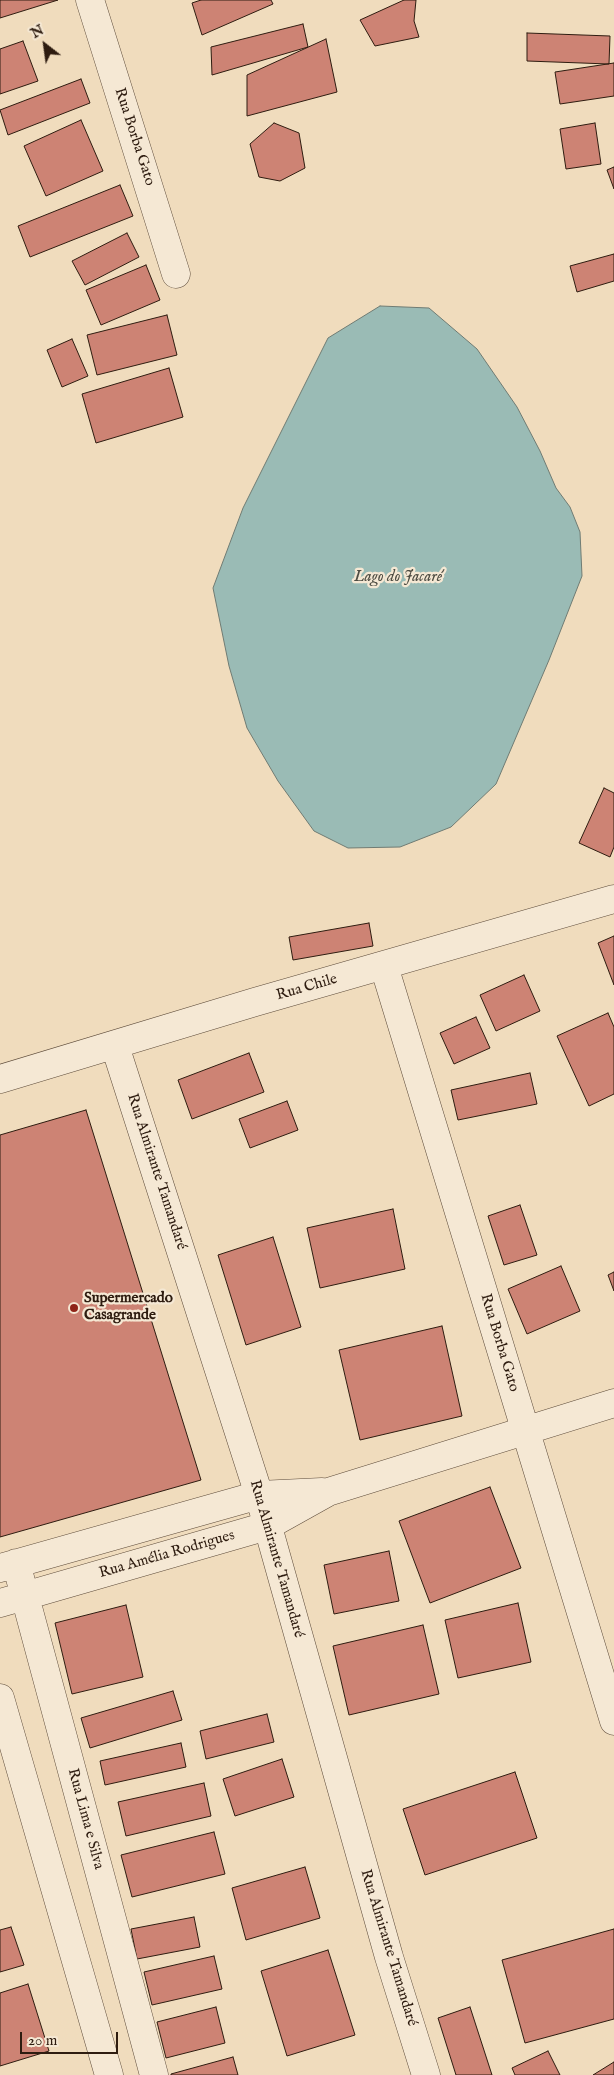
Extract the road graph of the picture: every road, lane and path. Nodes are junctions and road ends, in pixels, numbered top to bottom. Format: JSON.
{"nodes":[{"id":1,"x":90,"y":0,"type":"edge"},
{"id":2,"x":176,"y":274,"type":"dead end"},
{"id":3,"x":614,"y":899,"type":"edge"},
{"id":4,"x":384,"y":966,"type":"junction"},
{"id":5,"x":115,"y":1046,"type":"junction"},
{"id":6,"x":0,"y":1079,"type":"edge"},
{"id":7,"x":614,"y":1403,"type":"edge"},
{"id":8,"x":525,"y":1429,"type":"junction"},
{"id":9,"x":328,"y":1492,"type":"junction"},
{"id":10,"x":259,"y":1495,"type":"junction"},
{"id":11,"x":266,"y":1526,"type":"junction"},
{"id":12,"x":8,"y":1566,"type":"edge"},
{"id":13,"x":12,"y":1600,"type":"edge"},
{"id":14,"x":0,"y":1698,"type":"edge"},
{"id":15,"x":614,"y":1720,"type":"edge"},
{"id":16,"x":109,"y":2075,"type":"edge"},
{"id":17,"x":154,"y":2075,"type":"edge"},
{"id":18,"x":426,"y":2075,"type":"edge"}],
"edges":[{"from":1,"to":2,"type":"street","name":"Rua Borba Gato"},
{"from":3,"to":4,"type":"street","name":"Rua Chile"},
{"from":4,"to":5,"type":"street","name":"Rua Chile"},
{"from":4,"to":8,"type":"street","name":"Rua Borba Gato"},
{"from":5,"to":6,"type":"street","name":"Rua Chile"},
{"from":5,"to":10,"type":"street","name":"Rua Almirante Tamandaré"},
{"from":7,"to":8,"type":"street","name":"Rua Amélia Rodrigues"},
{"from":8,"to":9,"type":"street","name":"Rua Amélia Rodrigues"},
{"from":8,"to":15,"type":"street","name":"Rua Borba Gato"},
{"from":9,"to":10,"type":"street","name":"Rua Amélia Rodrigues"},
{"from":9,"to":11,"type":"street","name":"Rua Amélia Rodrigues"},
{"from":10,"to":11,"type":"street","name":"Rua Almirante Tamandaré"},
{"from":10,"to":12,"type":"street","name":"Rua Amélia Rodrigues"},
{"from":11,"to":13,"type":"street","name":"Rua Amélia Rodrigues"},
{"from":11,"to":18,"type":"street","name":"Rua Almirante Tamandaré"},
{"from":12,"to":13,"type":"street","name":"Rua Lima e Silva"},
{"from":13,"to":17,"type":"street","name":"Rua Lima e Silva"},
{"from":14,"to":16,"type":"street"}]}
